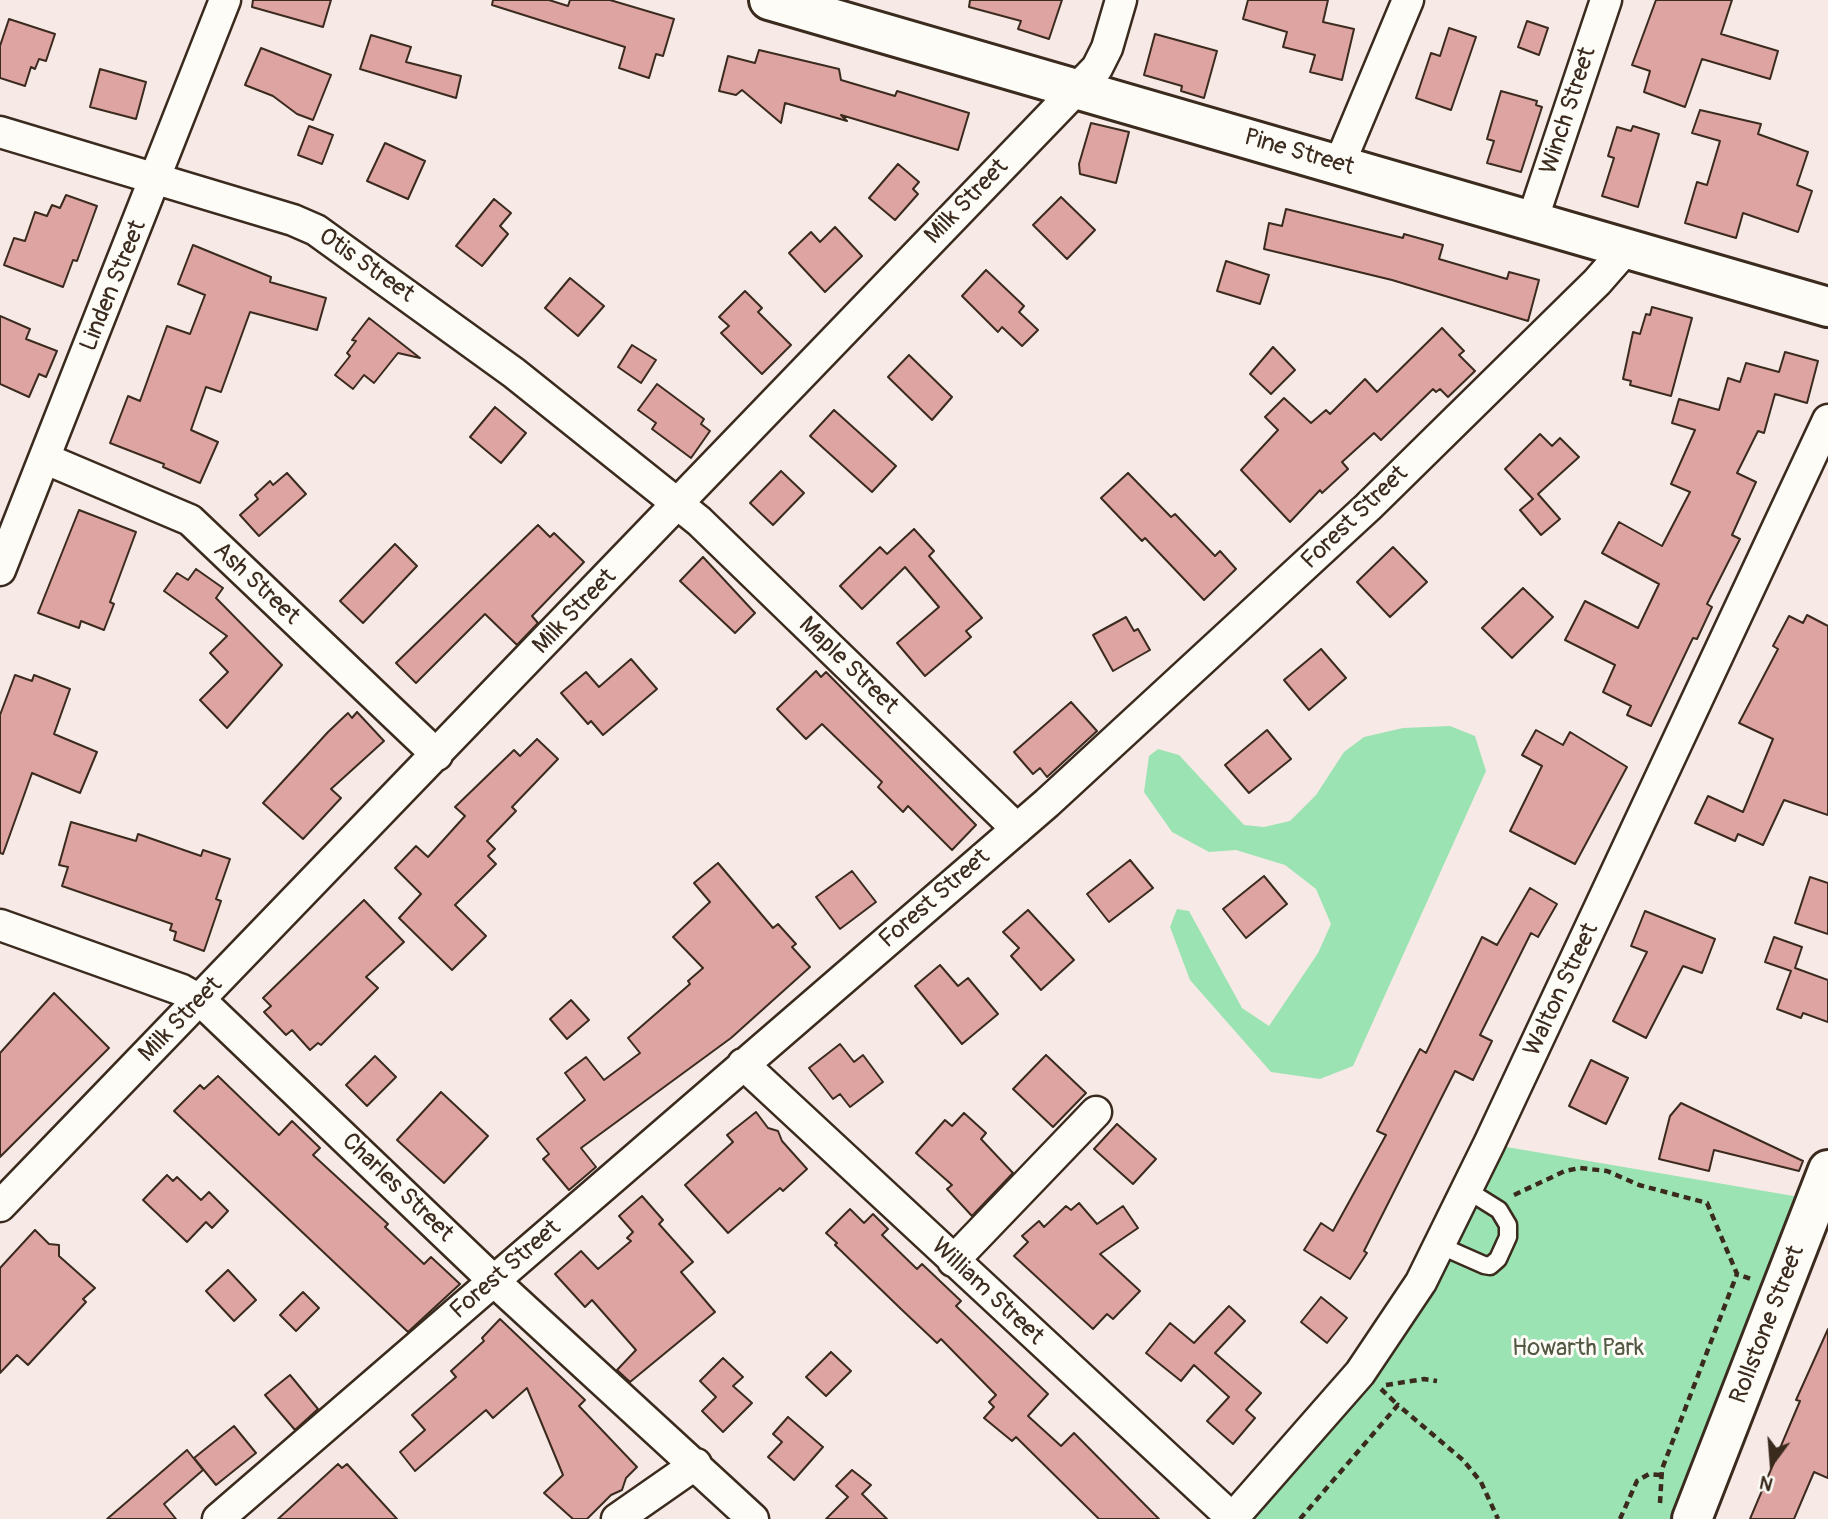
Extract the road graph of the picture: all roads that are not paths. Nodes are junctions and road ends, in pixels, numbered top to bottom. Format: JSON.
{"nodes":[{"id":1,"x":225,"y":0,"type":"edge"},
{"id":2,"x":769,"y":0,"type":"edge"},
{"id":3,"x":1121,"y":0,"type":"edge"},
{"id":4,"x":1408,"y":0,"type":"edge"},
{"id":5,"x":1606,"y":0,"type":"edge"},
{"id":6,"x":834,"y":9,"type":"edge"},
{"id":7,"x":1077,"y":89,"type":"junction"},
{"id":8,"x":0,"y":132,"type":"edge"},
{"id":9,"x":1339,"y":165,"type":"junction"},
{"id":10,"x":157,"y":178,"type":"junction"},
{"id":11,"x":1532,"y":221,"type":"junction"},
{"id":12,"x":1625,"y":250,"type":"junction"},
{"id":13,"x":1828,"y":307,"type":"edge"},
{"id":14,"x":1828,"y":420,"type":"edge"},
{"id":15,"x":46,"y":459,"type":"junction"},
{"id":16,"x":677,"y":505,"type":"junction"},
{"id":17,"x":0,"y":570,"type":"edge"},
{"id":18,"x":437,"y":755,"type":"junction"},
{"id":19,"x":1017,"y":829,"type":"junction"},
{"id":20,"x":0,"y":925,"type":"edge"},
{"id":21,"x":200,"y":1000,"type":"junction"},
{"id":22,"x":743,"y":1064,"type":"junction"},
{"id":23,"x":1096,"y":1111,"type":"dead end"},
{"id":24,"x":1828,"y":1170,"type":"edge"},
{"id":25,"x":1467,"y":1190,"type":"junction"},
{"id":26,"x":0,"y":1206,"type":"edge"},
{"id":27,"x":1441,"y":1245,"type":"junction"},
{"id":28,"x":953,"y":1261,"type":"junction"},
{"id":29,"x":494,"y":1281,"type":"junction"},
{"id":30,"x":696,"y":1464,"type":"junction"},
{"id":31,"x":1676,"y":1513,"type":"edge"},
{"id":32,"x":218,"y":1519,"type":"edge"},
{"id":33,"x":617,"y":1519,"type":"edge"},
{"id":34,"x":753,"y":1519,"type":"edge"},
{"id":35,"x":1232,"y":1519,"type":"edge"}],
"edges":[{"from":1,"to":10,"type":"street","name":"Linden Street"},
{"from":2,"to":6,"type":"street","name":"Pine Street"},
{"from":3,"to":7,"type":"street","name":"Milk Street"},
{"from":4,"to":9,"type":"street"},
{"from":5,"to":11,"type":"street","name":"Winch Street"},
{"from":6,"to":7,"type":"street","name":"Pine Street"},
{"from":7,"to":9,"type":"street","name":"Pine Street"},
{"from":7,"to":16,"type":"street","name":"Milk Street"},
{"from":8,"to":10,"type":"street","name":"Otis Street"},
{"from":9,"to":11,"type":"street","name":"Pine Street"},
{"from":10,"to":15,"type":"street","name":"Linden Street"},
{"from":10,"to":16,"type":"street","name":"Otis Street"},
{"from":11,"to":12,"type":"street","name":"Pine Street"},
{"from":12,"to":13,"type":"street","name":"Pine Street"},
{"from":12,"to":19,"type":"street","name":"Forest Street"},
{"from":14,"to":25,"type":"street","name":"Walton Street"},
{"from":15,"to":17,"type":"street","name":"Linden Street"},
{"from":15,"to":18,"type":"street","name":"Ash Street"},
{"from":16,"to":18,"type":"street","name":"Milk Street"},
{"from":16,"to":19,"type":"street","name":"Maple Street"},
{"from":18,"to":21,"type":"street","name":"Milk Street"},
{"from":19,"to":22,"type":"street","name":"Forest Street"},
{"from":20,"to":21,"type":"street","name":"Charles Street"},
{"from":21,"to":26,"type":"street","name":"Milk Street"},
{"from":21,"to":29,"type":"street","name":"Charles Street"},
{"from":22,"to":28,"type":"street","name":"William Street"},
{"from":22,"to":29,"type":"street","name":"Forest Street"},
{"from":23,"to":28,"type":"street"},
{"from":24,"to":31,"type":"street","name":"Rollstone Street"},
{"from":25,"to":27,"type":"street","name":"Walton Street"},
{"from":25,"to":27,"type":"lane"},
{"from":27,"to":35,"type":"street","name":"Walton Street"},
{"from":28,"to":35,"type":"street","name":"William Street"},
{"from":29,"to":30,"type":"street","name":"Charles Street"},
{"from":29,"to":32,"type":"street","name":"Forest Street"},
{"from":30,"to":33,"type":"street"},
{"from":30,"to":34,"type":"street","name":"Charles Street"}]}
